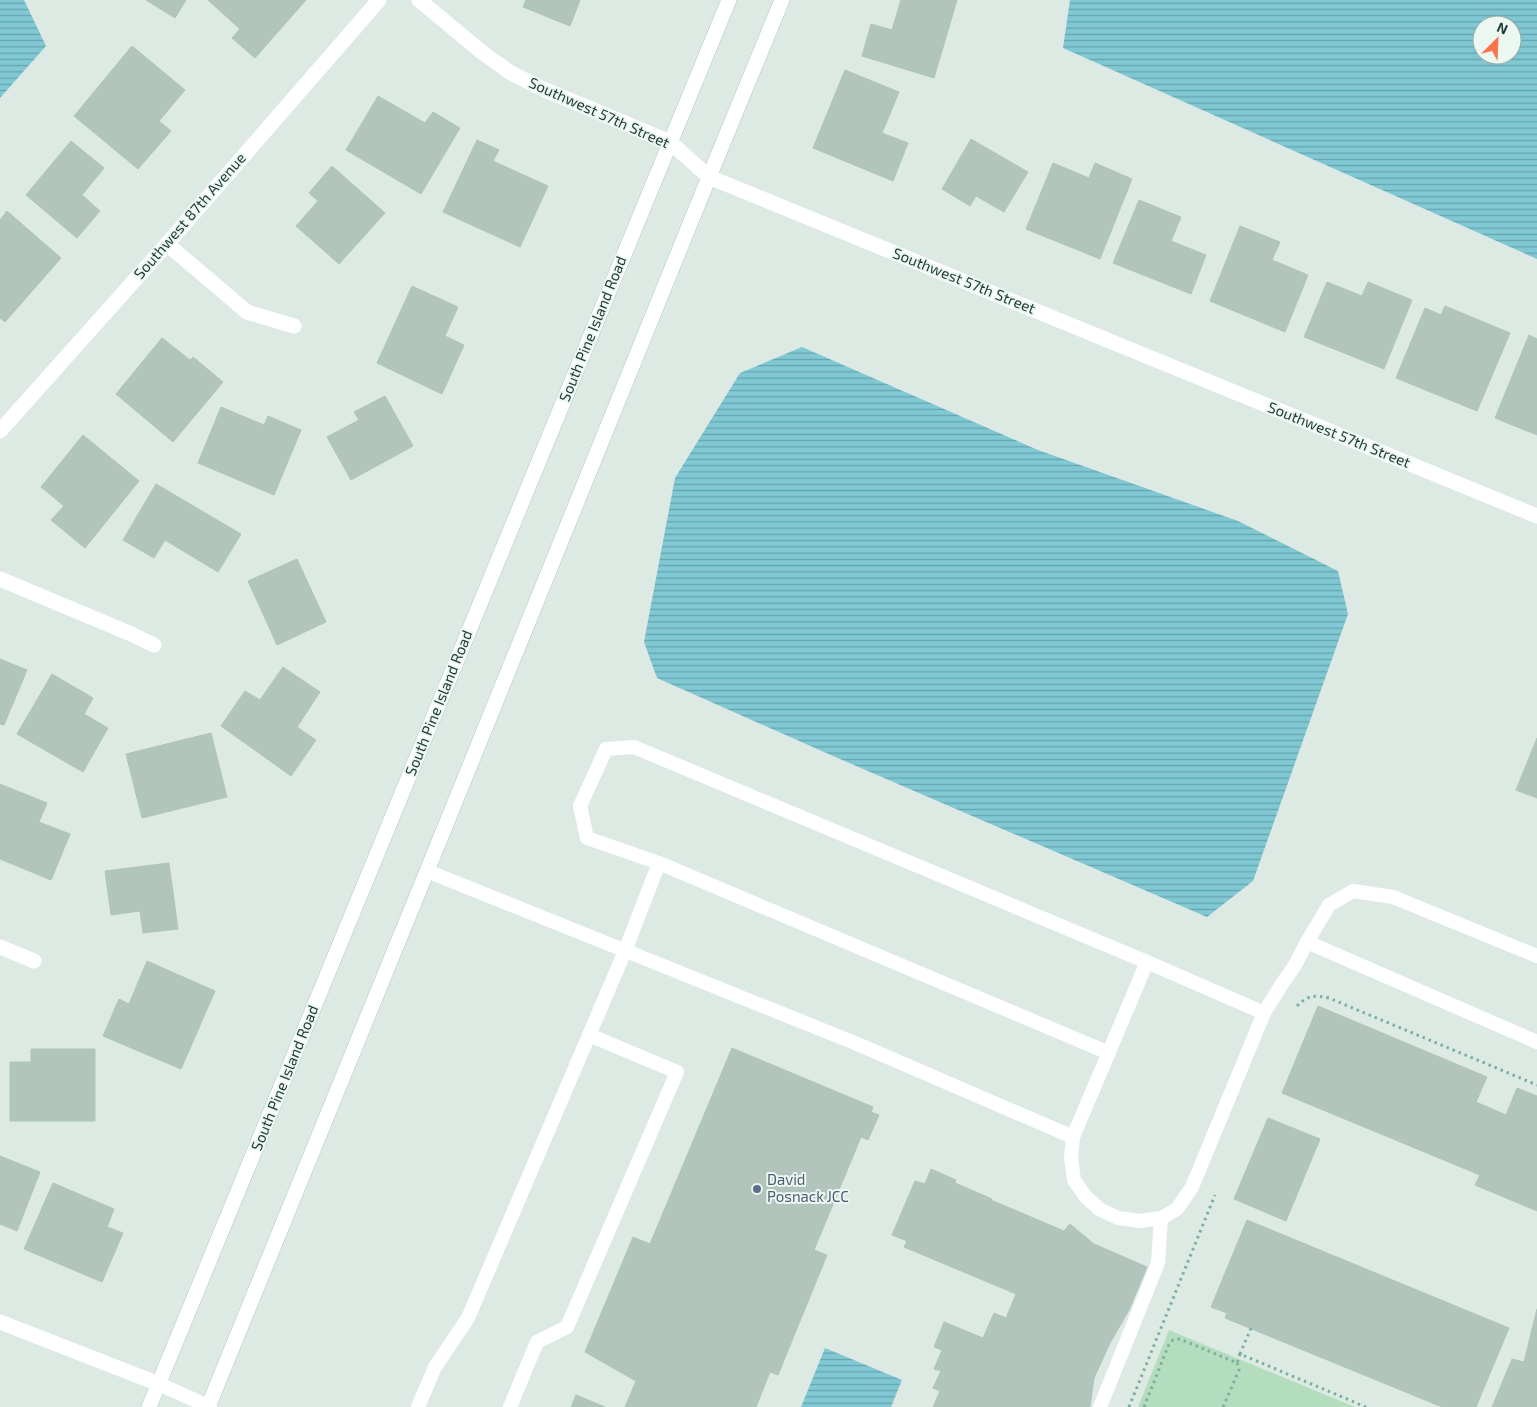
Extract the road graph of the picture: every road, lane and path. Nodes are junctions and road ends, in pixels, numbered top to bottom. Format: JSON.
{"nodes":[{"id":1,"x":379,"y":0,"type":"edge"},
{"id":2,"x":419,"y":0,"type":"edge"},
{"id":3,"x":729,"y":0,"type":"edge"},
{"id":4,"x":782,"y":0,"type":"edge"},
{"id":5,"x":670,"y":142,"type":"junction"},
{"id":6,"x":708,"y":177,"type":"junction"},
{"id":7,"x":167,"y":244,"type":"junction"},
{"id":8,"x":294,"y":326,"type":"dead end"},
{"id":9,"x":0,"y":431,"type":"edge"},
{"id":10,"x":1537,"y":516,"type":"edge"},
{"id":11,"x":0,"y":579,"type":"edge"},
{"id":12,"x":154,"y":645,"type":"dead end"},
{"id":13,"x":659,"y":863,"type":"junction"},
{"id":14,"x":427,"y":871,"type":"junction"},
{"id":15,"x":1307,"y":942,"type":"junction"},
{"id":16,"x":0,"y":947,"type":"edge"},
{"id":17,"x":625,"y":951,"type":"junction"},
{"id":18,"x":1537,"y":956,"type":"edge"},
{"id":19,"x":34,"y":961,"type":"dead end"},
{"id":20,"x":1147,"y":962,"type":"junction"},
{"id":21,"x":1294,"y":1008,"type":"dead end"},
{"id":22,"x":1264,"y":1014,"type":"junction"},
{"id":23,"x":589,"y":1035,"type":"junction"},
{"id":24,"x":1537,"y":1042,"type":"edge"},
{"id":25,"x":1109,"y":1053,"type":"junction"},
{"id":26,"x":1537,"y":1085,"type":"edge"},
{"id":27,"x":1073,"y":1136,"type":"junction"},
{"id":28,"x":1216,"y":1193,"type":"dead end"},
{"id":29,"x":1161,"y":1218,"type":"junction"},
{"id":30,"x":0,"y":1322,"type":"edge"},
{"id":31,"x":1252,"y":1328,"type":"dead end"},
{"id":32,"x":1240,"y":1354,"type":"junction"},
{"id":33,"x":1237,"y":1363,"type":"junction"},
{"id":34,"x":159,"y":1384,"type":"junction"},
{"id":35,"x":149,"y":1407,"type":"edge"},
{"id":36,"x":209,"y":1407,"type":"edge"},
{"id":37,"x":418,"y":1407,"type":"edge"},
{"id":38,"x":510,"y":1407,"type":"edge"},
{"id":39,"x":1100,"y":1407,"type":"edge"},
{"id":40,"x":1129,"y":1407,"type":"edge"},
{"id":41,"x":1144,"y":1407,"type":"edge"},
{"id":42,"x":1223,"y":1407,"type":"edge"},
{"id":43,"x":1366,"y":1407,"type":"edge"}],
"edges":[{"from":1,"to":7,"type":"main road","name":"Southwest 87th Avenue"},
{"from":2,"to":5,"type":"main road","name":"Southwest 57th Street"},
{"from":3,"to":5,"type":"main road","name":"South Pine Island Road"},
{"from":4,"to":6,"type":"main road"},
{"from":5,"to":6,"type":"main road","name":"Southwest 57th Street"},
{"from":5,"to":34,"type":"main road","name":"South Pine Island Road"},
{"from":6,"to":10,"type":"main road","name":"Southwest 57th Street"},
{"from":6,"to":14,"type":"main road"},
{"from":7,"to":8,"type":"main road"},
{"from":7,"to":9,"type":"main road","name":"Southwest 87th Avenue"},
{"from":11,"to":12,"type":"main road"},
{"from":13,"to":17,"type":"lane"},
{"from":13,"to":20,"type":"lane"},
{"from":13,"to":25,"type":"lane"},
{"from":14,"to":17,"type":"lane"},
{"from":14,"to":36,"type":"main road"},
{"from":15,"to":18,"type":"lane"},
{"from":15,"to":22,"type":"lane"},
{"from":15,"to":24,"type":"lane"},
{"from":16,"to":19,"type":"main road"},
{"from":17,"to":23,"type":"lane"},
{"from":17,"to":27,"type":"lane"},
{"from":20,"to":22,"type":"lane"},
{"from":20,"to":25,"type":"lane"},
{"from":21,"to":26,"type":"path"},
{"from":22,"to":29,"type":"lane"},
{"from":23,"to":37,"type":"lane"},
{"from":23,"to":38,"type":"lane"},
{"from":25,"to":27,"type":"lane"},
{"from":27,"to":29,"type":"lane"},
{"from":28,"to":40,"type":"path"},
{"from":29,"to":39,"type":"lane"},
{"from":30,"to":34,"type":"main road"},
{"from":31,"to":32,"type":"path"},
{"from":32,"to":33,"type":"path"},
{"from":32,"to":43,"type":"path"},
{"from":33,"to":41,"type":"path"},
{"from":33,"to":42,"type":"path"},
{"from":34,"to":35,"type":"main road","name":"South Pine Island Road"},
{"from":34,"to":36,"type":"lane"}]}
